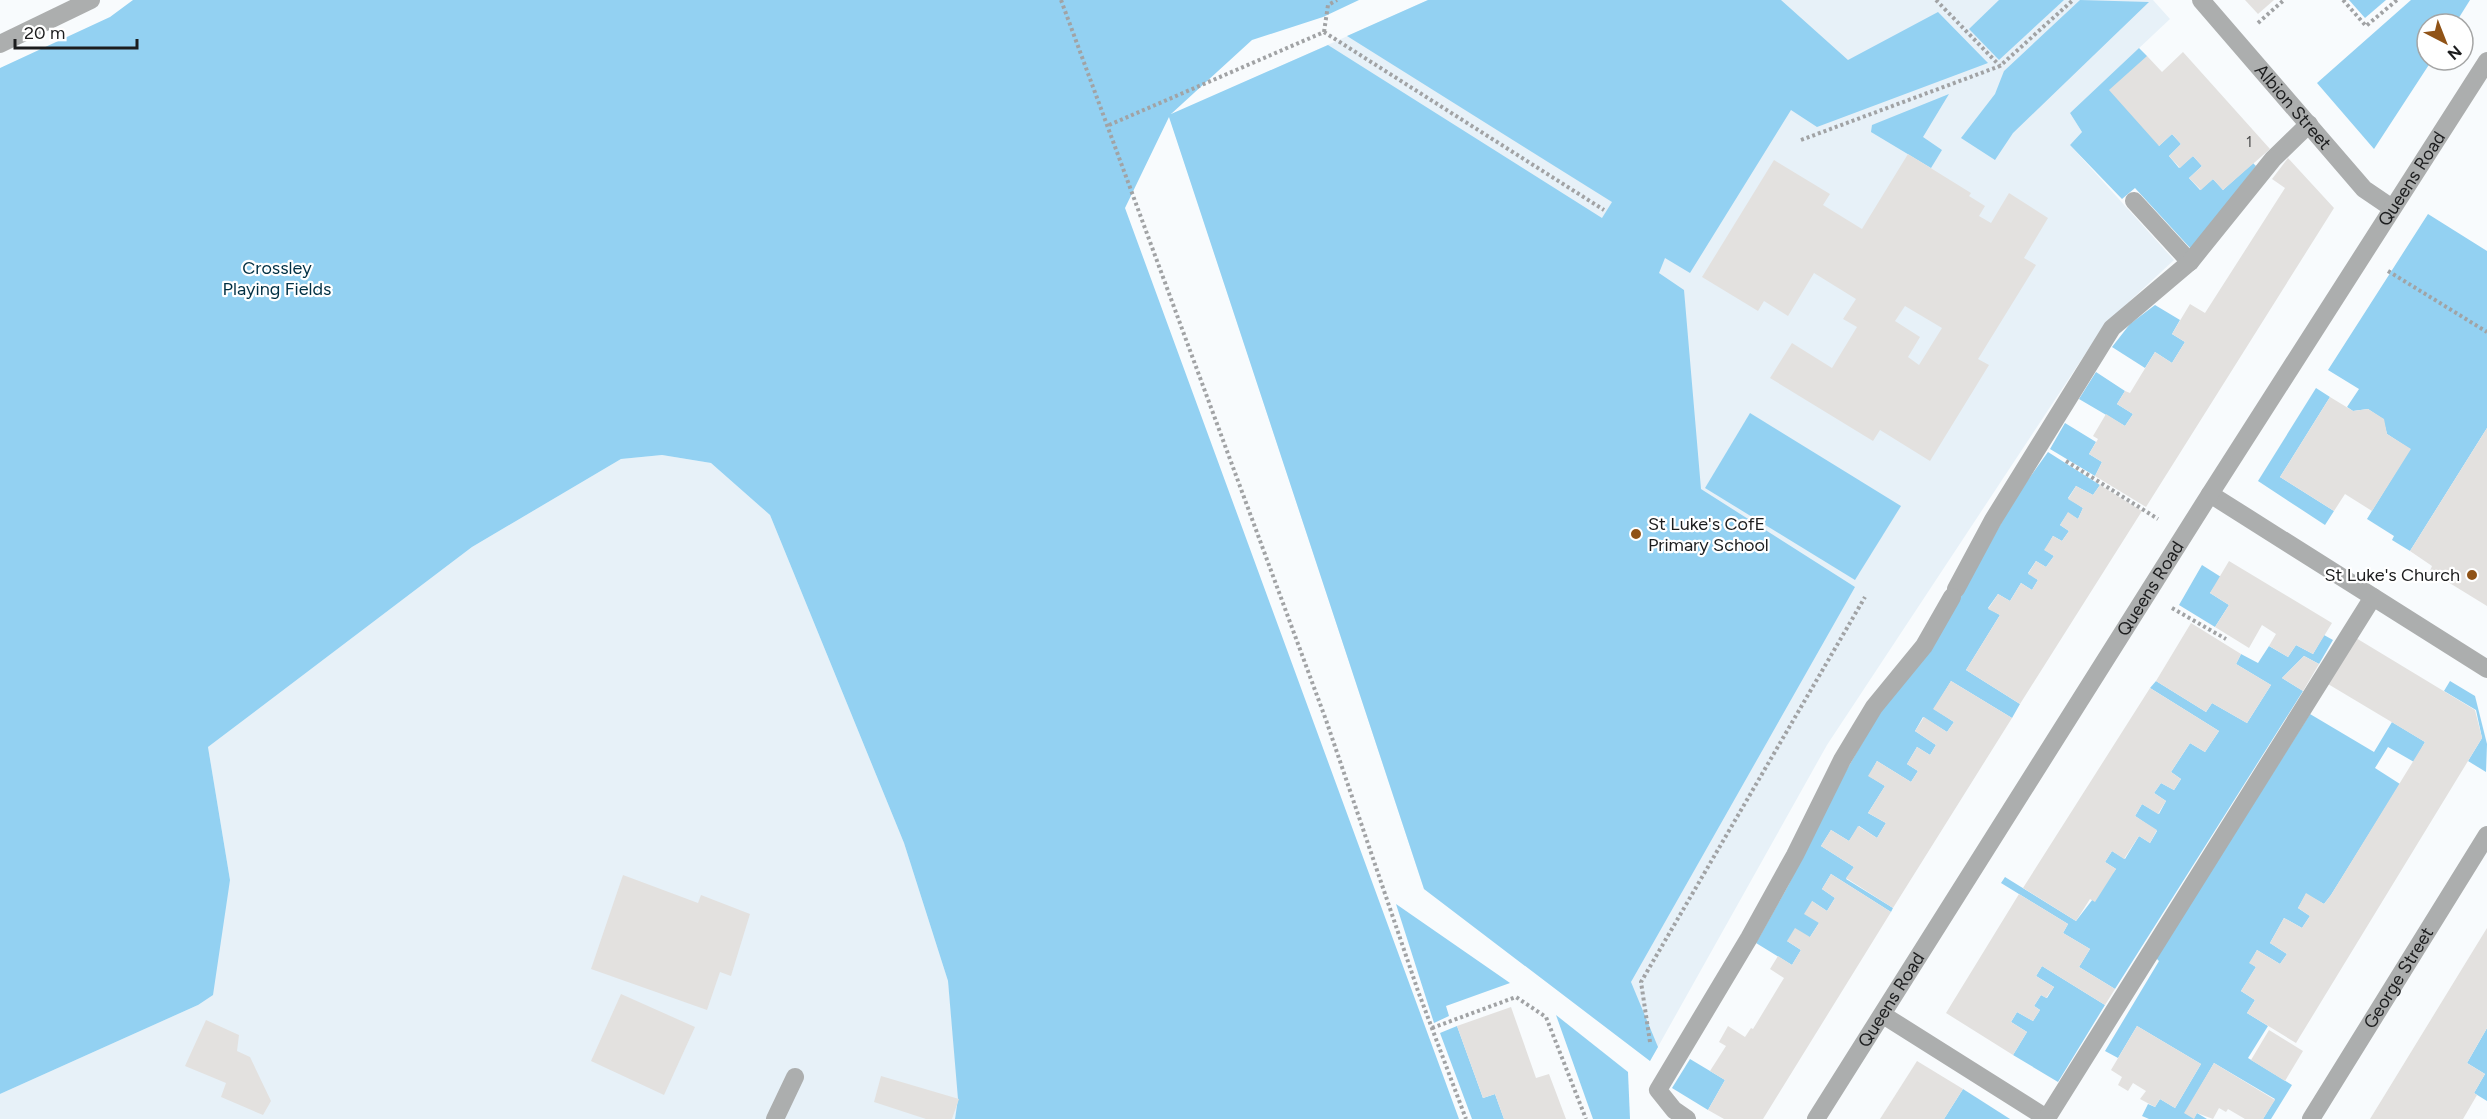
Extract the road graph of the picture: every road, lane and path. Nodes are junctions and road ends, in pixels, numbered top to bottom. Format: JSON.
{"nodes":[{"id":1,"x":91,"y":0,"type":"edge"},
{"id":2,"x":1061,"y":0,"type":"edge"},
{"id":3,"x":1337,"y":0,"type":"edge"},
{"id":4,"x":1936,"y":0,"type":"edge"},
{"id":5,"x":2073,"y":0,"type":"edge"},
{"id":6,"x":2201,"y":0,"type":"edge"},
{"id":7,"x":2343,"y":0,"type":"edge"},
{"id":8,"x":2397,"y":0,"type":"edge"},
{"id":9,"x":1324,"y":32,"type":"junction"},
{"id":10,"x":0,"y":44,"type":"edge"},
{"id":11,"x":2487,"y":61,"type":"edge"},
{"id":12,"x":2000,"y":66,"type":"junction"},
{"id":13,"x":2309,"y":124,"type":"junction"},
{"id":14,"x":1109,"y":125,"type":"junction"},
{"id":15,"x":1801,"y":140,"type":"dead end"},
{"id":16,"x":2134,"y":201,"type":"dead end"},
{"id":17,"x":2392,"y":208,"type":"junction"},
{"id":18,"x":1604,"y":210,"type":"dead end"},
{"id":19,"x":2190,"y":262,"type":"junction"},
{"id":20,"x":2381,"y":267,"type":"dead end"},
{"id":21,"x":2487,"y":332,"type":"edge"},
{"id":22,"x":2040,"y":444,"type":"junction"},
{"id":23,"x":2210,"y":494,"type":"junction"},
{"id":24,"x":2160,"y":520,"type":"dead end"},
{"id":25,"x":1865,"y":597,"type":"dead end"},
{"id":26,"x":2373,"y":597,"type":"junction"},
{"id":27,"x":2168,"y":605,"type":"dead end"},
{"id":28,"x":2226,"y":639,"type":"dead end"},
{"id":29,"x":2487,"y":669,"type":"edge"},
{"id":30,"x":2487,"y":835,"type":"edge"},
{"id":31,"x":1883,"y":1015,"type":"junction"},
{"id":32,"x":1432,"y":1028,"type":"junction"},
{"id":33,"x":795,"y":1077,"type":"dead end"},
{"id":34,"x":1658,"y":1090,"type":"junction"},
{"id":35,"x":2047,"y":1118,"type":"edge"},
{"id":36,"x":775,"y":1119,"type":"edge"},
{"id":37,"x":1466,"y":1119,"type":"edge"},
{"id":38,"x":1586,"y":1119,"type":"edge"},
{"id":39,"x":1687,"y":1119,"type":"edge"},
{"id":40,"x":1816,"y":1119,"type":"edge"},
{"id":41,"x":2311,"y":1119,"type":"edge"}],
"edges":[{"from":1,"to":10,"type":"street"},
{"from":2,"to":14,"type":"path"},
{"from":3,"to":9,"type":"path"},
{"from":4,"to":12,"type":"path"},
{"from":5,"to":12,"type":"path"},
{"from":6,"to":13,"type":"street","name":"Albion Street"},
{"from":7,"to":8,"type":"path"},
{"from":9,"to":14,"type":"path"},
{"from":9,"to":18,"type":"path"},
{"from":11,"to":17,"type":"street","name":"Queens Road"},
{"from":12,"to":15,"type":"path"},
{"from":13,"to":17,"type":"street","name":"Albion Street"},
{"from":13,"to":19,"type":"street"},
{"from":14,"to":32,"type":"path"},
{"from":16,"to":19,"type":"street"},
{"from":17,"to":23,"type":"street","name":"Queens Road"},
{"from":19,"to":22,"type":"street"},
{"from":20,"to":21,"type":"path"},
{"from":22,"to":24,"type":"path"},
{"from":22,"to":34,"type":"street"},
{"from":23,"to":26,"type":"street"},
{"from":23,"to":31,"type":"street","name":"Queens Road"},
{"from":25,"to":34,"type":"path"},
{"from":26,"to":29,"type":"street"},
{"from":26,"to":35,"type":"street"},
{"from":27,"to":28,"type":"path"},
{"from":30,"to":41,"type":"street","name":"George Street"},
{"from":31,"to":35,"type":"street"},
{"from":31,"to":40,"type":"street","name":"Queens Road"},
{"from":32,"to":37,"type":"path"},
{"from":32,"to":38,"type":"path"},
{"from":33,"to":36,"type":"street"},
{"from":34,"to":39,"type":"street"}]}
